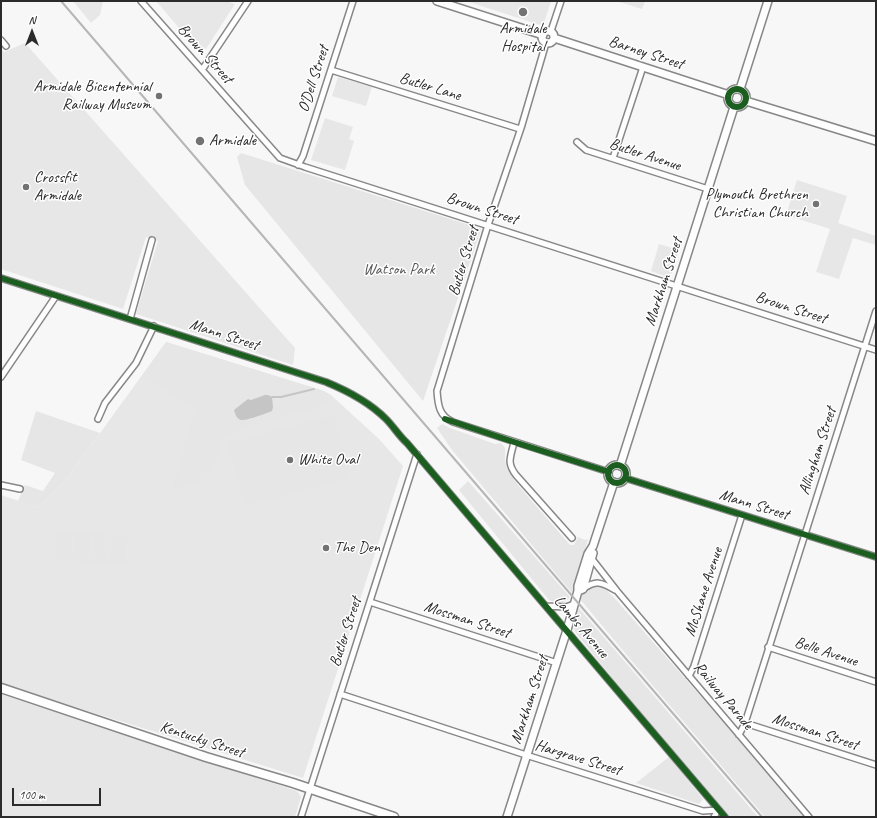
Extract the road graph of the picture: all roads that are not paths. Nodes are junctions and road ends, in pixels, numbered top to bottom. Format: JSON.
{"nodes":[{"id":1,"x":141,"y":1,"type":"edge"},
{"id":2,"x":248,"y":1,"type":"edge"},
{"id":3,"x":353,"y":1,"type":"edge"},
{"id":4,"x":437,"y":1,"type":"edge"},
{"id":5,"x":560,"y":1,"type":"edge"},
{"id":6,"x":768,"y":1,"type":"edge"},
{"id":7,"x":146,"y":3,"type":"edge"},
{"id":8,"x":543,"y":35,"type":"junction"},
{"id":9,"x":553,"y":35,"type":"junction"},
{"id":10,"x":1,"y":40,"type":"edge"},
{"id":11,"x":546,"y":43,"type":"junction"},
{"id":12,"x":6,"y":46,"type":"dead end"},
{"id":13,"x":643,"y":67,"type":"junction"},
{"id":14,"x":202,"y":70,"type":"junction"},
{"id":15,"x":331,"y":70,"type":"junction"},
{"id":16,"x":740,"y":89,"type":"junction"},
{"id":17,"x":729,"y":95,"type":"junction"},
{"id":18,"x":746,"y":101,"type":"junction"},
{"id":19,"x":734,"y":107,"type":"junction"},
{"id":20,"x":520,"y":129,"type":"junction"},
{"id":21,"x":876,"y":141,"type":"edge"},
{"id":22,"x":577,"y":142,"type":"dead end"},
{"id":23,"x":613,"y":158,"type":"junction"},
{"id":24,"x":298,"y":165,"type":"junction"},
{"id":25,"x":708,"y":188,"type":"junction"},
{"id":26,"x":488,"y":225,"type":"junction"},
{"id":27,"x":152,"y":240,"type":"dead end"},
{"id":28,"x":1,"y":278,"type":"edge"},
{"id":29,"x":677,"y":286,"type":"junction"},
{"id":30,"x":56,"y":296,"type":"junction"},
{"id":31,"x":876,"y":311,"type":"edge"},
{"id":32,"x":130,"y":318,"type":"junction"},
{"id":33,"x":154,"y":326,"type":"junction"},
{"id":34,"x":865,"y":346,"type":"junction"},
{"id":35,"x":876,"y":350,"type":"edge"},
{"id":36,"x":1,"y":377,"type":"edge"},
{"id":37,"x":98,"y":419,"type":"dead end"},
{"id":38,"x":514,"y":442,"type":"junction"},
{"id":39,"x":417,"y":454,"type":"junction"},
{"id":40,"x":620,"y":466,"type":"junction"},
{"id":41,"x":609,"y":472,"type":"junction"},
{"id":42,"x":625,"y":478,"type":"junction"},
{"id":43,"x":614,"y":482,"type":"junction"},
{"id":44,"x":1,"y":485,"type":"edge"},
{"id":45,"x":20,"y":489,"type":"dead end"},
{"id":46,"x":742,"y":515,"type":"junction"},
{"id":47,"x":805,"y":534,"type":"junction"},
{"id":48,"x":572,"y":538,"type":"dead end"},
{"id":49,"x":593,"y":546,"type":"junction"},
{"id":50,"x":876,"y":557,"type":"edge"},
{"id":51,"x":592,"y":559,"type":"junction"},
{"id":52,"x":580,"y":590,"type":"junction"},
{"id":53,"x":617,"y":591,"type":"junction"},
{"id":54,"x":370,"y":602,"type":"junction"},
{"id":55,"x":574,"y":604,"type":"junction"},
{"id":56,"x":546,"y":606,"type":"junction"},
{"id":57,"x":567,"y":630,"type":"junction"},
{"id":58,"x":768,"y":647,"type":"junction"},
{"id":59,"x":557,"y":663,"type":"junction"},
{"id":60,"x":689,"y":676,"type":"junction"},
{"id":61,"x":876,"y":682,"type":"edge"},
{"id":62,"x":1,"y":688,"type":"edge"},
{"id":63,"x":340,"y":694,"type":"junction"},
{"id":64,"x":745,"y":723,"type":"junction"},
{"id":65,"x":740,"y":735,"type":"junction"},
{"id":66,"x":526,"y":755,"type":"junction"},
{"id":67,"x":876,"y":765,"type":"edge"},
{"id":68,"x":310,"y":789,"type":"junction"},
{"id":69,"x":718,"y":810,"type":"junction"},
{"id":70,"x":301,"y":817,"type":"edge"},
{"id":71,"x":394,"y":817,"type":"edge"},
{"id":72,"x":507,"y":817,"type":"edge"},
{"id":73,"x":714,"y":817,"type":"edge"},
{"id":74,"x":725,"y":817,"type":"edge"},
{"id":75,"x":809,"y":817,"type":"edge"}],
"edges":[{"from":1,"to":7,"type":"street","name":"Brown Street"},
{"from":2,"to":14,"type":"street"},
{"from":3,"to":15,"type":"street","name":"O'Dell Street"},
{"from":4,"to":8,"type":"street"},
{"from":5,"to":9,"type":"street"},
{"from":6,"to":16,"type":"street"},
{"from":7,"to":14,"type":"street","name":"Brown Street"},
{"from":8,"to":9,"type":"street"},
{"from":8,"to":11,"type":"street"},
{"from":9,"to":11,"type":"street"},
{"from":9,"to":13,"type":"street","name":"Barney Street"},
{"from":10,"to":12,"type":"street"},
{"from":11,"to":20,"type":"street","name":"Butler Street"},
{"from":13,"to":17,"type":"street","name":"Barney Street"},
{"from":13,"to":23,"type":"street"},
{"from":14,"to":24,"type":"street","name":"Brown Street"},
{"from":15,"to":20,"type":"street","name":"Butler Lane"},
{"from":15,"to":24,"type":"street","name":"O'Dell Street"},
{"from":16,"to":17,"type":"street"},
{"from":16,"to":18,"type":"street"},
{"from":17,"to":19,"type":"street"},
{"from":18,"to":19,"type":"street"},
{"from":18,"to":21,"type":"street"},
{"from":19,"to":25,"type":"street","name":"Markham Street"},
{"from":20,"to":26,"type":"street","name":"Butler Street"},
{"from":22,"to":23,"type":"street","name":"Butler Avenue"},
{"from":23,"to":25,"type":"street","name":"Butler Avenue"},
{"from":24,"to":26,"type":"street","name":"Brown Street"},
{"from":25,"to":29,"type":"street","name":"Markham Street"},
{"from":26,"to":29,"type":"street","name":"Brown Street"},
{"from":26,"to":38,"type":"street","name":"Butler Street"},
{"from":27,"to":32,"type":"street"},
{"from":28,"to":30,"type":"street","name":"Mann Street"},
{"from":29,"to":34,"type":"street","name":"Brown Street"},
{"from":29,"to":40,"type":"street","name":"Markham Street"},
{"from":30,"to":32,"type":"street","name":"Mann Street"},
{"from":30,"to":36,"type":"street"},
{"from":31,"to":34,"type":"street","name":"Allingham Street"},
{"from":32,"to":33,"type":"street","name":"Mann Street"},
{"from":33,"to":37,"type":"street"},
{"from":33,"to":39,"type":"street","name":"Mann Street"},
{"from":34,"to":35,"type":"street","name":"Brown Street"},
{"from":34,"to":47,"type":"street","name":"Allingham Street"},
{"from":38,"to":41,"type":"street"},
{"from":38,"to":48,"type":"street"},
{"from":39,"to":54,"type":"street","name":"Butler Street"},
{"from":39,"to":56,"type":"street","name":"Lambs Avenue"},
{"from":40,"to":41,"type":"street"},
{"from":40,"to":42,"type":"street"},
{"from":41,"to":43,"type":"street"},
{"from":42,"to":43,"type":"street"},
{"from":42,"to":46,"type":"street","name":"Mann Street"},
{"from":43,"to":49,"type":"street","name":"Markham Street"},
{"from":44,"to":45,"type":"street"},
{"from":46,"to":47,"type":"street","name":"Mann Street"},
{"from":46,"to":60,"type":"street","name":"McShane Avenue"},
{"from":47,"to":50,"type":"street","name":"Mann Street"},
{"from":47,"to":58,"type":"street","name":"Allingham Street"},
{"from":49,"to":51,"type":"street","name":"Markham Street"},
{"from":49,"to":52,"type":"street","name":"Markham Street"},
{"from":51,"to":52,"type":"street","name":"Markham Street"},
{"from":51,"to":53,"type":"street","name":"Railway Parade"},
{"from":52,"to":53,"type":"street","name":"Railway Parade"},
{"from":52,"to":55,"type":"street","name":"Markham Street"},
{"from":53,"to":60,"type":"street","name":"Railway Parade"},
{"from":54,"to":59,"type":"street","name":"Mossman Street"},
{"from":54,"to":63,"type":"street","name":"Butler Street"},
{"from":55,"to":56,"type":"street","name":"Lambs Avenue"},
{"from":55,"to":57,"type":"street","name":"Markham Street"},
{"from":56,"to":57,"type":"street","name":"Lambs Avenue"},
{"from":57,"to":59,"type":"street","name":"Markham Street"},
{"from":57,"to":69,"type":"street","name":"Lambs Avenue"},
{"from":58,"to":61,"type":"street","name":"Belle Avenue"},
{"from":58,"to":64,"type":"street","name":"Allingham Street"},
{"from":59,"to":66,"type":"street","name":"Markham Street"},
{"from":60,"to":65,"type":"street","name":"Railway Parade"},
{"from":62,"to":68,"type":"main road","name":"Kentucky Street"},
{"from":63,"to":66,"type":"street","name":"Hargrave Street"},
{"from":63,"to":68,"type":"street","name":"Butler Street"},
{"from":64,"to":65,"type":"street","name":"Allingham Street"},
{"from":64,"to":67,"type":"street","name":"Mossman Street"},
{"from":65,"to":75,"type":"street","name":"Railway Parade"},
{"from":66,"to":69,"type":"street","name":"Hargrave Street"},
{"from":66,"to":72,"type":"street","name":"Markham Street"},
{"from":68,"to":70,"type":"street","name":"Butler Street"},
{"from":68,"to":71,"type":"main road","name":"Kentucky Street"},
{"from":69,"to":73,"type":"street"},
{"from":69,"to":74,"type":"street","name":"Lambs Avenue"}]}
